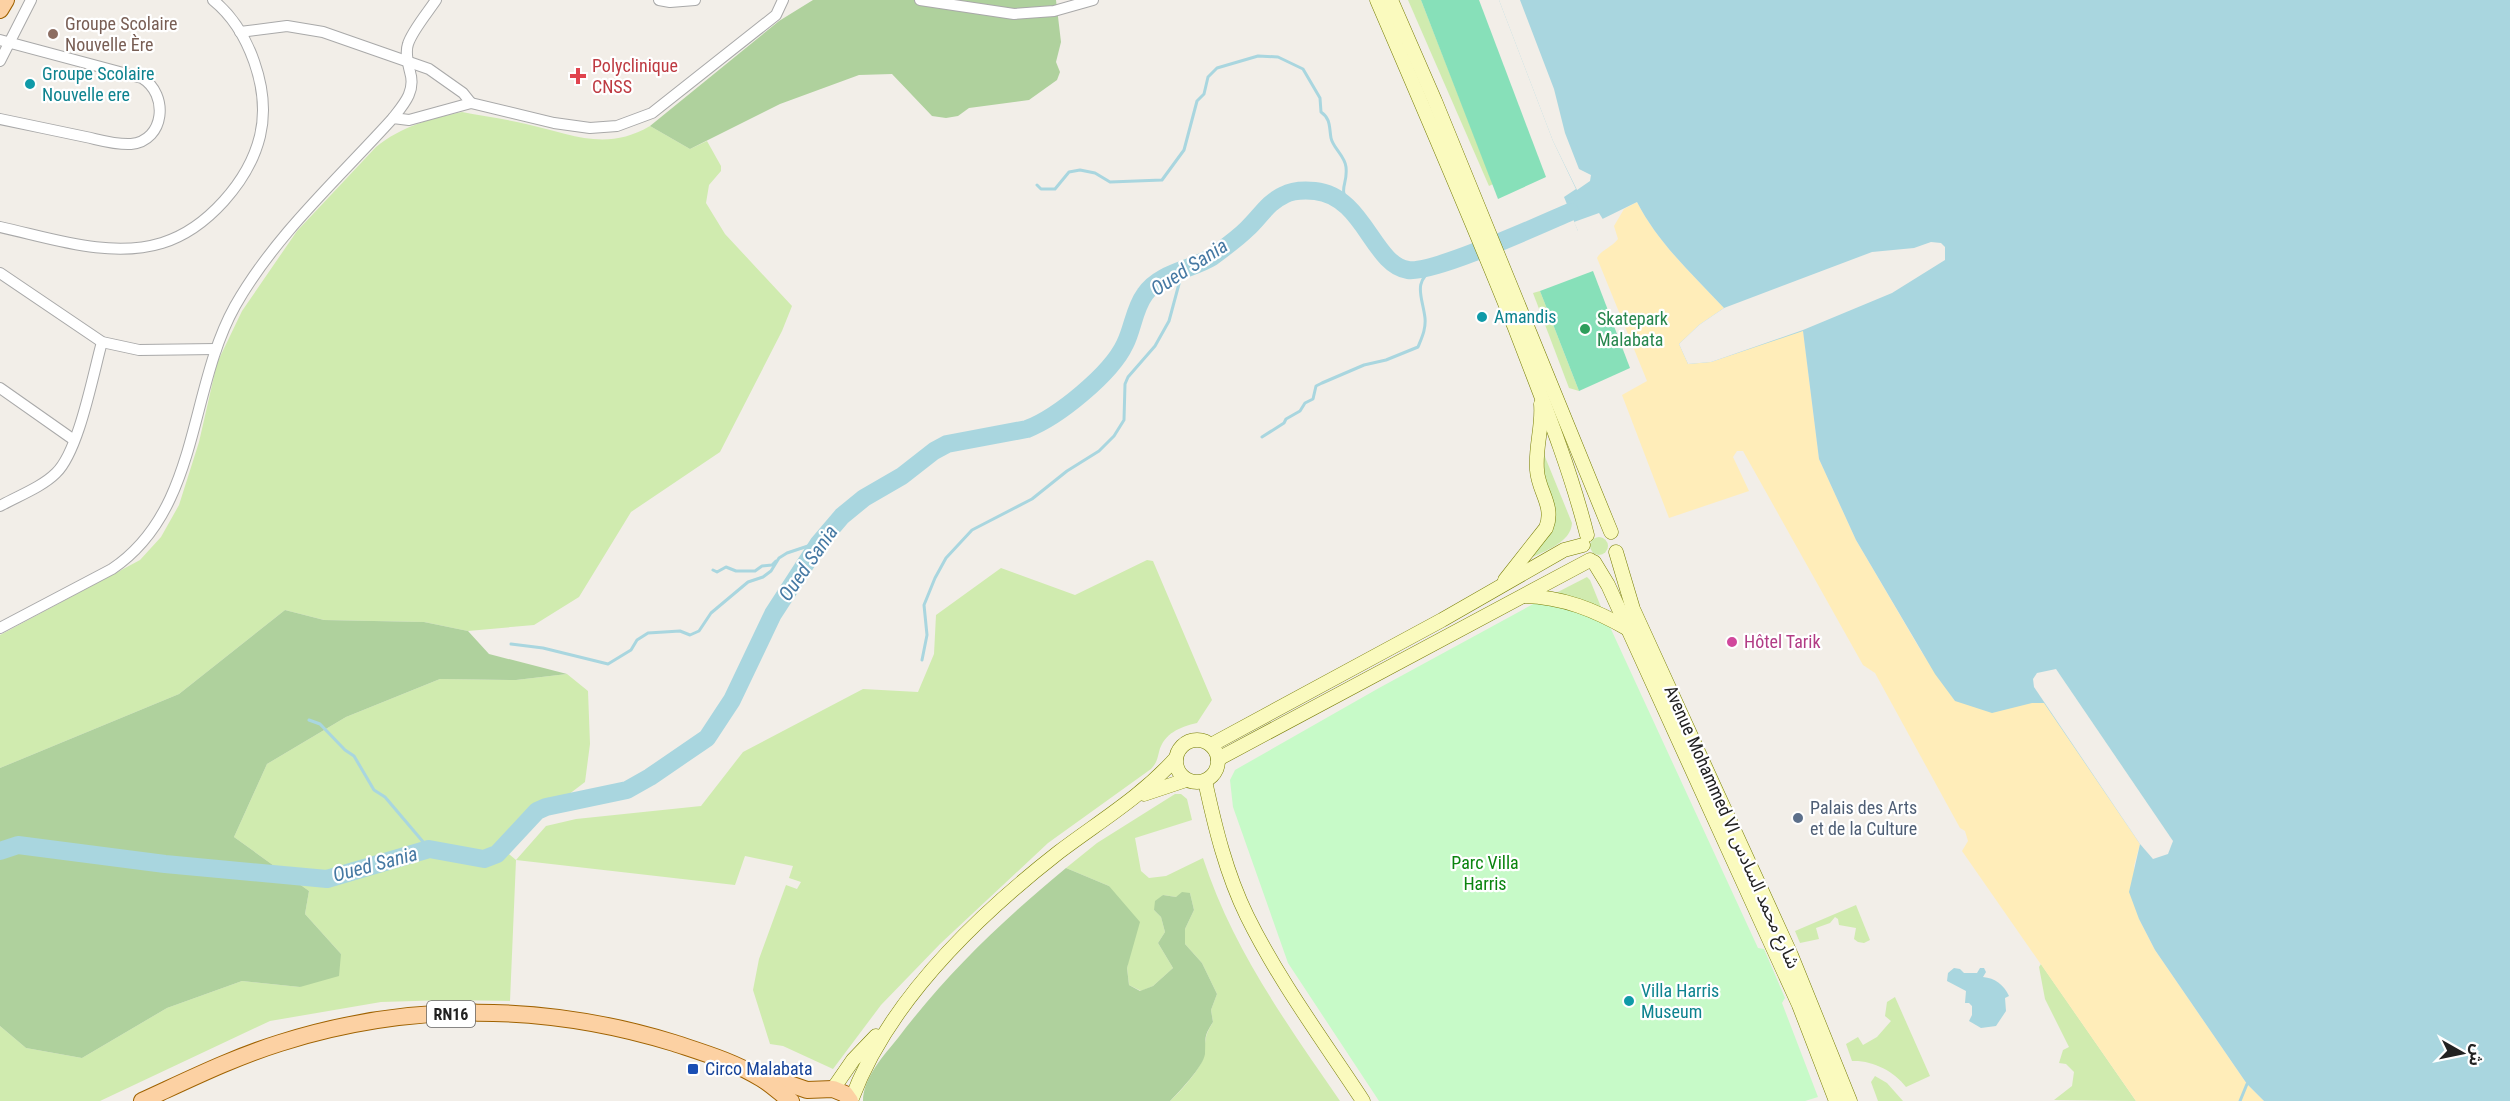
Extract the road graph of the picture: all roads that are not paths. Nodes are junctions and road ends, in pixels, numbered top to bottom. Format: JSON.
{"nodes":[{"id":1,"x":31,"y":0,"type":"edge"},
{"id":2,"x":213,"y":0,"type":"edge"},
{"id":3,"x":436,"y":0,"type":"edge"},
{"id":4,"x":659,"y":0,"type":"edge"},
{"id":5,"x":695,"y":0,"type":"edge"},
{"id":6,"x":783,"y":0,"type":"edge"},
{"id":7,"x":920,"y":0,"type":"edge"},
{"id":8,"x":1093,"y":0,"type":"edge"},
{"id":9,"x":1377,"y":0,"type":"edge"},
{"id":10,"x":1390,"y":0,"type":"edge"},
{"id":11,"x":240,"y":32,"type":"junction"},
{"id":12,"x":4,"y":41,"type":"edge"},
{"id":13,"x":0,"y":61,"type":"edge"},
{"id":14,"x":407,"y":63,"type":"junction"},
{"id":15,"x":471,"y":103,"type":"junction"},
{"id":16,"x":0,"y":118,"type":"edge"},
{"id":17,"x":393,"y":118,"type":"junction"},
{"id":18,"x":1479,"y":225,"type":"junction"},
{"id":19,"x":0,"y":227,"type":"edge"},
{"id":20,"x":1496,"y":265,"type":"junction"},
{"id":21,"x":0,"y":273,"type":"edge"},
{"id":22,"x":102,"y":342,"type":"junction"},
{"id":23,"x":216,"y":349,"type":"junction"},
{"id":24,"x":0,"y":388,"type":"edge"},
{"id":25,"x":1540,"y":393,"type":"junction"},
{"id":26,"x":74,"y":440,"type":"junction"},
{"id":27,"x":0,"y":506,"type":"edge"},
{"id":28,"x":1611,"y":532,"type":"junction"},
{"id":29,"x":1585,"y":540,"type":"junction"},
{"id":30,"x":1616,"y":552,"type":"junction"},
{"id":31,"x":1592,"y":561,"type":"junction"},
{"id":32,"x":1500,"y":586,"type":"junction"},
{"id":33,"x":1522,"y":596,"type":"junction"},
{"id":34,"x":0,"y":628,"type":"edge"},
{"id":35,"x":1628,"y":629,"type":"junction"},
{"id":36,"x":1211,"y":745,"type":"junction"},
{"id":37,"x":1176,"y":758,"type":"junction"},
{"id":38,"x":1218,"y":759,"type":"junction"},
{"id":39,"x":1186,"y":780,"type":"junction"},
{"id":40,"x":1205,"y":781,"type":"junction"},
{"id":41,"x":1136,"y":797,"type":"junction"},
{"id":42,"x":891,"y":1023,"type":"junction"},
{"id":43,"x":764,"y":1080,"type":"junction"},
{"id":44,"x":829,"y":1089,"type":"junction"},
{"id":45,"x":142,"y":1101,"type":"edge"},
{"id":46,"x":790,"y":1101,"type":"edge"},
{"id":47,"x":813,"y":1101,"type":"edge"},
{"id":48,"x":851,"y":1101,"type":"edge"},
{"id":49,"x":1363,"y":1101,"type":"edge"},
{"id":50,"x":1836,"y":1101,"type":"edge"},
{"id":51,"x":1850,"y":1101,"type":"edge"}],
"edges":[{"from":1,"to":12,"type":"street"},
{"from":2,"to":11,"type":"street"},
{"from":3,"to":14,"type":"street"},
{"from":4,"to":5,"type":"street"},
{"from":6,"to":15,"type":"street"},
{"from":7,"to":8,"type":"street"},
{"from":9,"to":18,"type":"main road"},
{"from":10,"to":18,"type":"main road"},
{"from":11,"to":14,"type":"street"},
{"from":11,"to":19,"type":"street"},
{"from":12,"to":13,"type":"street"},
{"from":12,"to":16,"type":"street"},
{"from":14,"to":15,"type":"street"},
{"from":14,"to":17,"type":"street"},
{"from":15,"to":17,"type":"street"},
{"from":17,"to":23,"type":"street"},
{"from":18,"to":20,"type":"main road"},
{"from":20,"to":25,"type":"main road"},
{"from":20,"to":28,"type":"main road"},
{"from":21,"to":22,"type":"street"},
{"from":22,"to":23,"type":"street"},
{"from":22,"to":26,"type":"street"},
{"from":23,"to":34,"type":"street"},
{"from":24,"to":26,"type":"street"},
{"from":25,"to":29,"type":"main road"},
{"from":25,"to":32,"type":"main road"},
{"from":26,"to":27,"type":"street"},
{"from":28,"to":29,"type":"main road"},
{"from":28,"to":30,"type":"main road"},
{"from":29,"to":31,"type":"main road"},
{"from":29,"to":32,"type":"main road"},
{"from":30,"to":31,"type":"main road"},
{"from":30,"to":51,"type":"main road","name":"Avenue Mohammed VI شارع محمد السادس"},
{"from":31,"to":33,"type":"main road"},
{"from":31,"to":35,"type":"main road","name":"Avenue Mohammed VI شارع محمد السادس"},
{"from":32,"to":36,"type":"main road"},
{"from":33,"to":35,"type":"main road"},
{"from":33,"to":38,"type":"main road"},
{"from":35,"to":50,"type":"main road","name":"Avenue Mohammed VI شارع محمد السادس"},
{"from":36,"to":37,"type":"main road"},
{"from":36,"to":38,"type":"main road"},
{"from":37,"to":39,"type":"main road"},
{"from":37,"to":41,"type":"main road"},
{"from":38,"to":40,"type":"main road"},
{"from":39,"to":40,"type":"main road"},
{"from":39,"to":41,"type":"main road"},
{"from":40,"to":49,"type":"main road"},
{"from":41,"to":42,"type":"main road"},
{"from":42,"to":44,"type":"main road"},
{"from":42,"to":48,"type":"main road"},
{"from":43,"to":44,"type":"main road","number":"RN16"},
{"from":43,"to":45,"type":"main road","number":"RN16"},
{"from":43,"to":46,"type":"main road","number":"RN16"},
{"from":44,"to":47,"type":"main road"},
{"from":44,"to":48,"type":"main road"}]}
